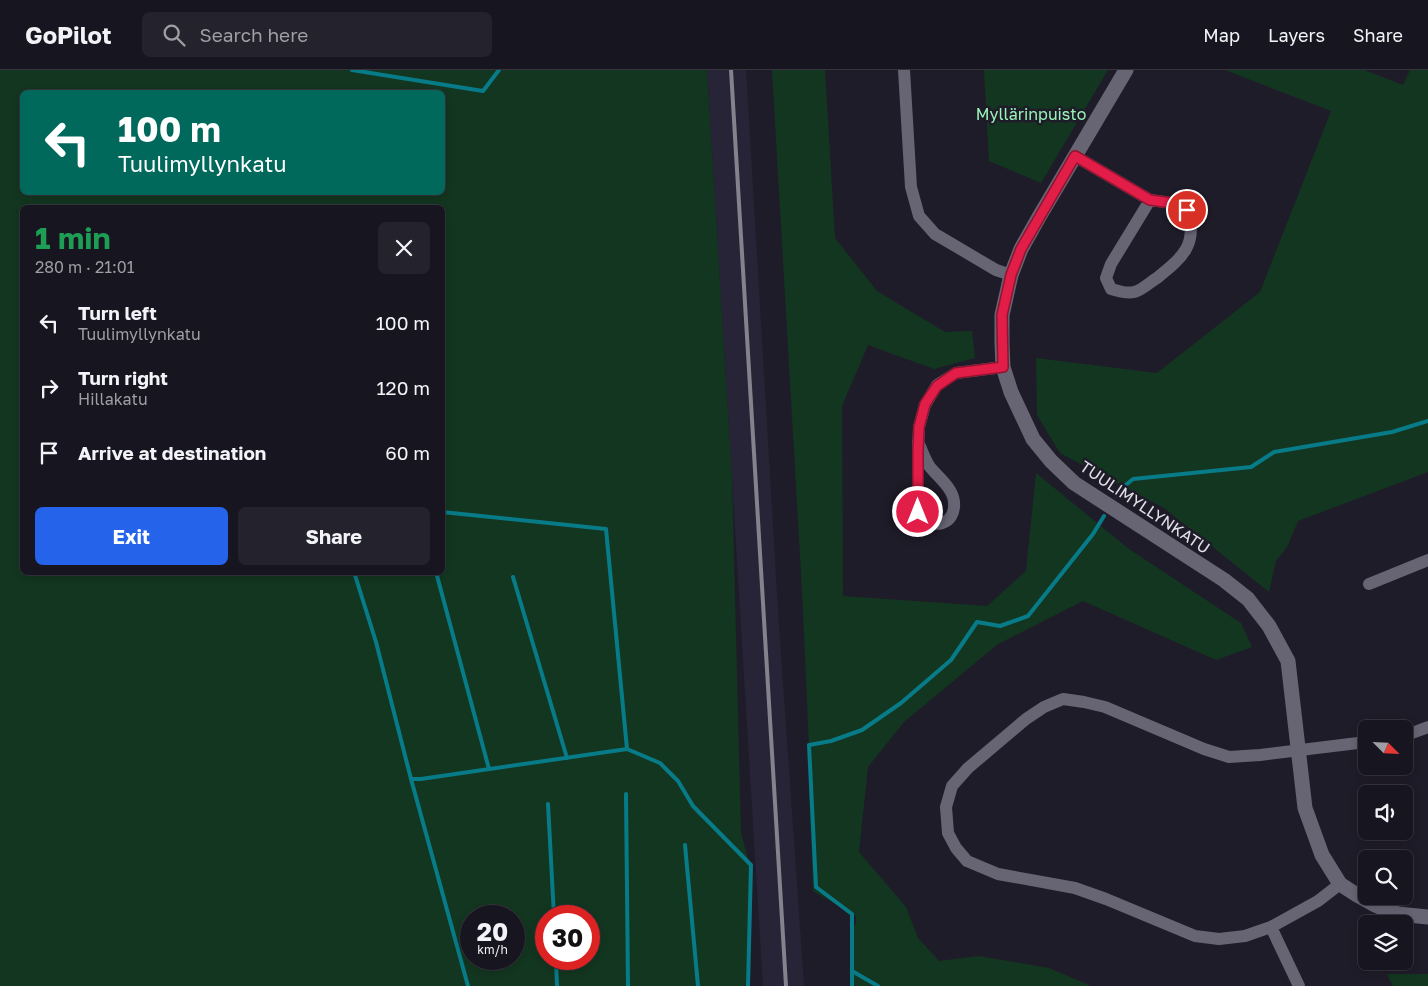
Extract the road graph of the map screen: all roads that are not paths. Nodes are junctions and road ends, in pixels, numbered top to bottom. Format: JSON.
{"nodes":[{"id":1,"x":904,"y":70,"type":"edge"},
{"id":2,"x":1126,"y":70,"type":"edge"},
{"id":3,"x":1075,"y":156,"type":"junction"},
{"id":4,"x":1150,"y":200,"type":"junction"},
{"id":5,"x":1011,"y":275,"type":"junction"},
{"id":6,"x":1003,"y":367,"type":"junction"},
{"id":7,"x":918,"y":442,"type":"junction"},
{"id":8,"x":1428,"y":560,"type":"edge"},
{"id":9,"x":1370,"y":584,"type":"dead end"},
{"id":10,"x":1428,"y":727,"type":"edge"},
{"id":11,"x":1413,"y":733,"type":"edge"},
{"id":12,"x":1358,"y":743,"type":"edge"},
{"id":13,"x":1299,"y":750,"type":"junction"},
{"id":14,"x":1340,"y":884,"type":"junction"},
{"id":15,"x":1428,"y":917,"type":"edge"},
{"id":16,"x":1271,"y":926,"type":"junction"},
{"id":17,"x":1299,"y":986,"type":"edge"}],
"edges":[{"from":1,"to":5,"type":"street"},
{"from":2,"to":3,"type":"street","name":"TUULIMYLLYNKATU"},
{"from":3,"to":4,"type":"street"},
{"from":3,"to":5,"type":"street","name":"TUULIMYLLYNKATU"},
{"from":4,"to":4,"type":"street"},
{"from":5,"to":6,"type":"street","name":"TUULIMYLLYNKATU"},
{"from":6,"to":7,"type":"street"},
{"from":6,"to":13,"type":"street","name":"TUULIMYLLYNKATU"},
{"from":7,"to":7,"type":"street"},
{"from":8,"to":9,"type":"street"},
{"from":10,"to":11,"type":"street"},
{"from":12,"to":13,"type":"street"},
{"from":13,"to":14,"type":"street","name":"TUULIMYLLYNKATU"},
{"from":13,"to":16,"type":"street"},
{"from":14,"to":15,"type":"street","name":"TUULIMYLLYNKATU"},
{"from":14,"to":16,"type":"street"},
{"from":16,"to":17,"type":"street"}]}
